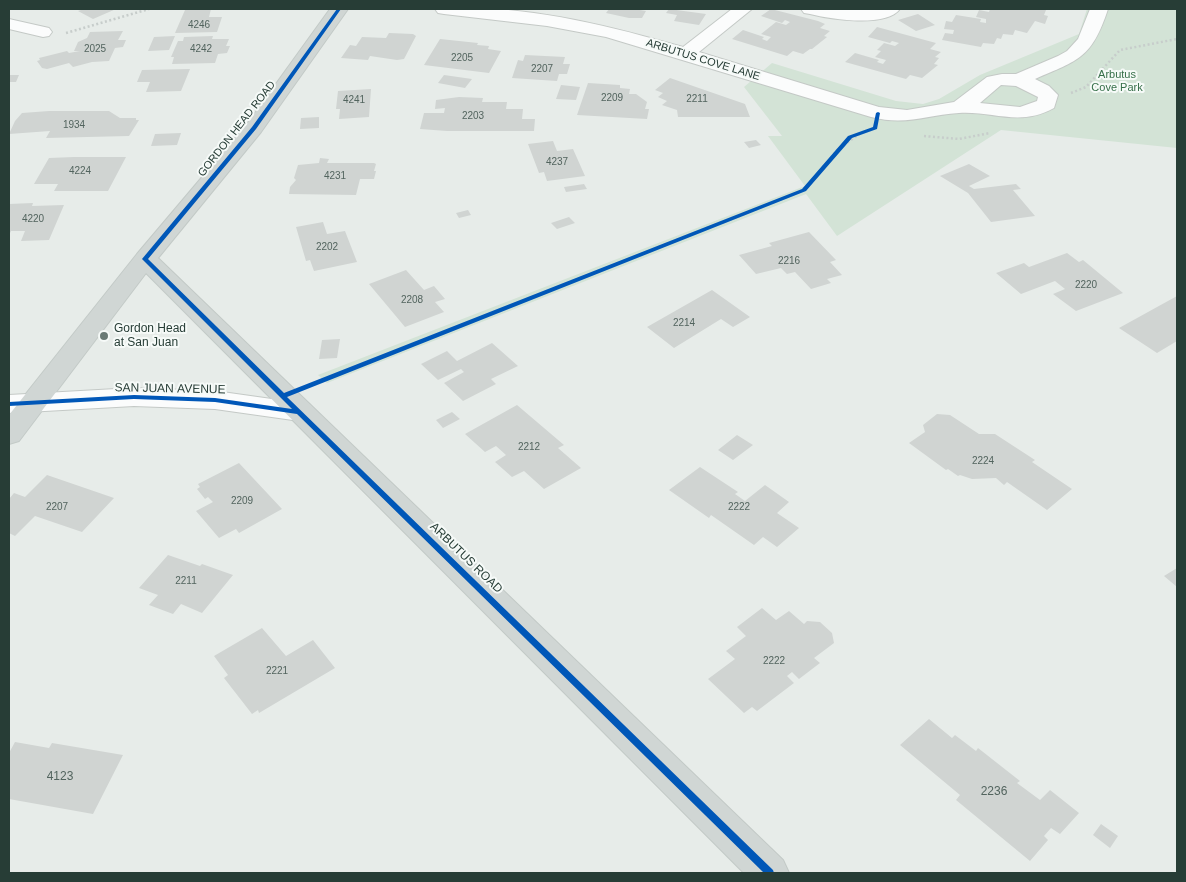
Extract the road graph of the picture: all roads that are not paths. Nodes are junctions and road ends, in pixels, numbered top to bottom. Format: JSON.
{"nodes":[{"id":1,"x":340,"y":9,"type":"edge"},
{"id":2,"x":444,"y":9,"type":"edge"},
{"id":3,"x":743,"y":9,"type":"edge"},
{"id":4,"x":810,"y":9,"type":"edge"},
{"id":5,"x":891,"y":9,"type":"edge"},
{"id":6,"x":1099,"y":9,"type":"edge"},
{"id":7,"x":9,"y":24,"type":"edge"},
{"id":8,"x":43,"y":32,"type":"road end"},
{"id":9,"x":686,"y":53,"type":"junction"},
{"id":10,"x":1020,"y":81,"type":"junction"},
{"id":11,"x":960,"y":107,"type":"junction"},
{"id":12,"x":145,"y":259,"type":"junction"},
{"id":13,"x":21,"y":403,"type":"edge"},
{"id":14,"x":292,"y":404,"type":"junction"},
{"id":15,"x":9,"y":434,"type":"edge"},
{"id":16,"x":770,"y":873,"type":"edge"}],
"edges":[{"from":1,"to":12,"type":"main road","name":"GORDON HEAD ROAD"},
{"from":2,"to":9,"type":"street","name":"ARBUTUS COVE LANE"},
{"from":3,"to":9,"type":"street"},
{"from":4,"to":5,"type":"street"},
{"from":6,"to":10,"type":"street"},
{"from":7,"to":8,"type":"street"},
{"from":9,"to":11,"type":"street","name":"ARBUTUS COVE LANE"},
{"from":10,"to":11,"type":"street","name":"ARBUTUS COVE LANE"},
{"from":10,"to":11,"type":"street","name":"ARBUTUS COVE LANE"},
{"from":12,"to":13,"type":"main road","name":"GORDON HEAD ROAD"},
{"from":12,"to":14,"type":"main road","name":"ARBUTUS ROAD"},
{"from":13,"to":14,"type":"street","name":"SAN JUAN AVENUE"},
{"from":13,"to":15,"type":"main road","name":"GORDON HEAD ROAD"},
{"from":14,"to":16,"type":"main road","name":"ARBUTUS ROAD"}]}
